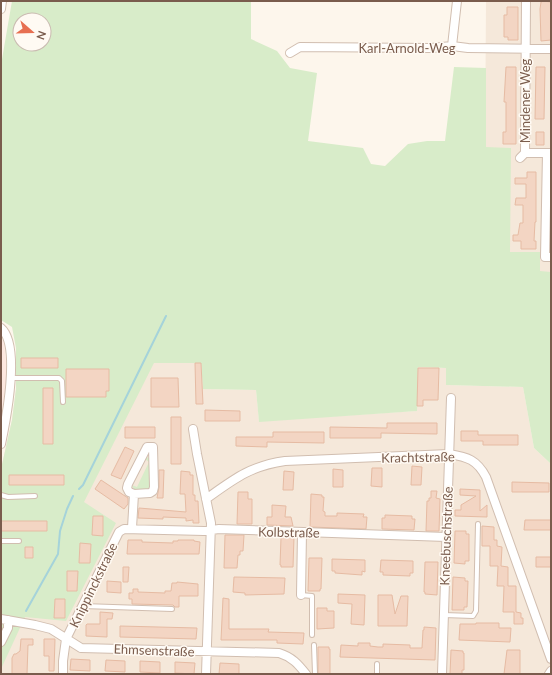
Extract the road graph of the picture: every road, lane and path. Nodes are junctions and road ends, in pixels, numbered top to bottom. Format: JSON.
{"nodes":[{"id":1,"x":2,"y":1,"type":"edge"},
{"id":2,"x":457,"y":1,"type":"edge"},
{"id":3,"x":526,"y":1,"type":"edge"},
{"id":4,"x":1,"y":9,"type":"edge"},
{"id":5,"x":452,"y":46,"type":"junction"},
{"id":6,"x":526,"y":48,"type":"junction"},
{"id":7,"x":551,"y":49,"type":"edge"},
{"id":8,"x":290,"y":53,"type":"dead end"},
{"id":9,"x":549,"y":153,"type":"edge"},
{"id":10,"x":551,"y":257,"type":"edge"},
{"id":11,"x":1,"y":328,"type":"edge"},
{"id":12,"x":11,"y":378,"type":"junction"},
{"id":13,"x":451,"y":398,"type":"dead end"},
{"id":14,"x":63,"y":402,"type":"dead end"},
{"id":15,"x":193,"y":430,"type":"dead end"},
{"id":16,"x":1,"y":444,"type":"edge"},
{"id":17,"x":449,"y":454,"type":"junction"},
{"id":18,"x":134,"y":494,"type":"junction"},
{"id":19,"x":1,"y":495,"type":"edge"},
{"id":20,"x":35,"y":496,"type":"dead end"},
{"id":21,"x":206,"y":500,"type":"junction"},
{"id":22,"x":478,"y":524,"type":"dead end"},
{"id":23,"x":132,"y":528,"type":"junction"},
{"id":24,"x":211,"y":530,"type":"junction"},
{"id":25,"x":119,"y":532,"type":"joint"},
{"id":26,"x":302,"y":532,"type":"junction"},
{"id":27,"x":446,"y":537,"type":"junction"},
{"id":28,"x":1,"y":541,"type":"edge"},
{"id":29,"x":19,"y":541,"type":"dead end"},
{"id":30,"x":301,"y":595,"type":"joint"},
{"id":31,"x":82,"y":606,"type":"junction"},
{"id":32,"x":172,"y":609,"type":"dead end"},
{"id":33,"x":444,"y":615,"type":"junction"},
{"id":34,"x":5,"y":620,"type":"edge"},
{"id":35,"x":312,"y":635,"type":"dead end"},
{"id":36,"x":66,"y":639,"type":"junction"},
{"id":37,"x":1,"y":642,"type":"edge"},
{"id":38,"x":314,"y":645,"type":"dead end"},
{"id":39,"x":208,"y":652,"type":"junction"},
{"id":40,"x":551,"y":659,"type":"edge"},
{"id":41,"x":377,"y":664,"type":"dead end"},
{"id":42,"x":551,"y":671,"type":"edge"},
{"id":43,"x":63,"y":674,"type":"edge"},
{"id":44,"x":206,"y":674,"type":"edge"},
{"id":45,"x":306,"y":674,"type":"edge"},
{"id":46,"x":314,"y":674,"type":"edge"},
{"id":47,"x":377,"y":674,"type":"edge"},
{"id":48,"x":442,"y":674,"type":"edge"},
{"id":49,"x":549,"y":674,"type":"edge"}],
"edges":[{"from":1,"to":4,"type":"street"},
{"from":2,"to":5,"type":"street"},
{"from":3,"to":6,"type":"street"},
{"from":5,"to":6,"type":"street","name":"Karl-Arnold-Weg"},
{"from":5,"to":8,"type":"street","name":"Karl-Arnold-Weg"},
{"from":6,"to":7,"type":"street","name":"Karl-Arnold-Weg"},
{"from":6,"to":9,"type":"street","name":"Mindener Weg"},
{"from":9,"to":10,"type":"street"},
{"from":11,"to":12,"type":"street"},
{"from":12,"to":14,"type":"lane"},
{"from":12,"to":16,"type":"street"},
{"from":13,"to":17,"type":"street","name":"Kneebuschstraße"},
{"from":15,"to":21,"type":"street"},
{"from":17,"to":21,"type":"street","name":"Krachtstraße"},
{"from":17,"to":27,"type":"street","name":"Kneebuschstraße"},
{"from":17,"to":40,"type":"street","name":"Krachtstraße"},
{"from":18,"to":18,"type":"street"},
{"from":18,"to":23,"type":"street"},
{"from":19,"to":20,"type":"lane"},
{"from":21,"to":24,"type":"street"},
{"from":22,"to":33,"type":"lane"},
{"from":23,"to":24,"type":"street","name":"Kolbstraße"},
{"from":23,"to":25,"type":"street","name":"Kolbstraße"},
{"from":24,"to":26,"type":"street","name":"Kolbstraße"},
{"from":24,"to":39,"type":"street"},
{"from":25,"to":31,"type":"street","name":"Knippinckstraße"},
{"from":26,"to":27,"type":"street","name":"Kolbstraße"},
{"from":26,"to":30,"type":"street"},
{"from":27,"to":33,"type":"street","name":"Kneebuschstraße"},
{"from":28,"to":29,"type":"lane"},
{"from":30,"to":35,"type":"lane"},
{"from":31,"to":32,"type":"lane"},
{"from":31,"to":36,"type":"street","name":"Knippinckstraße"},
{"from":33,"to":48,"type":"street","name":"Kneebuschstraße"},
{"from":34,"to":36,"type":"street","name":"Ehmsenstraße"},
{"from":34,"to":37,"type":"street"},
{"from":36,"to":39,"type":"street","name":"Ehmsenstraße"},
{"from":36,"to":43,"type":"street","name":"Knippinckstraße"},
{"from":38,"to":46,"type":"lane"},
{"from":39,"to":44,"type":"street"},
{"from":39,"to":45,"type":"street","name":"Ehmsenstraße"},
{"from":41,"to":47,"type":"lane"},
{"from":42,"to":49,"type":"street"}]}
